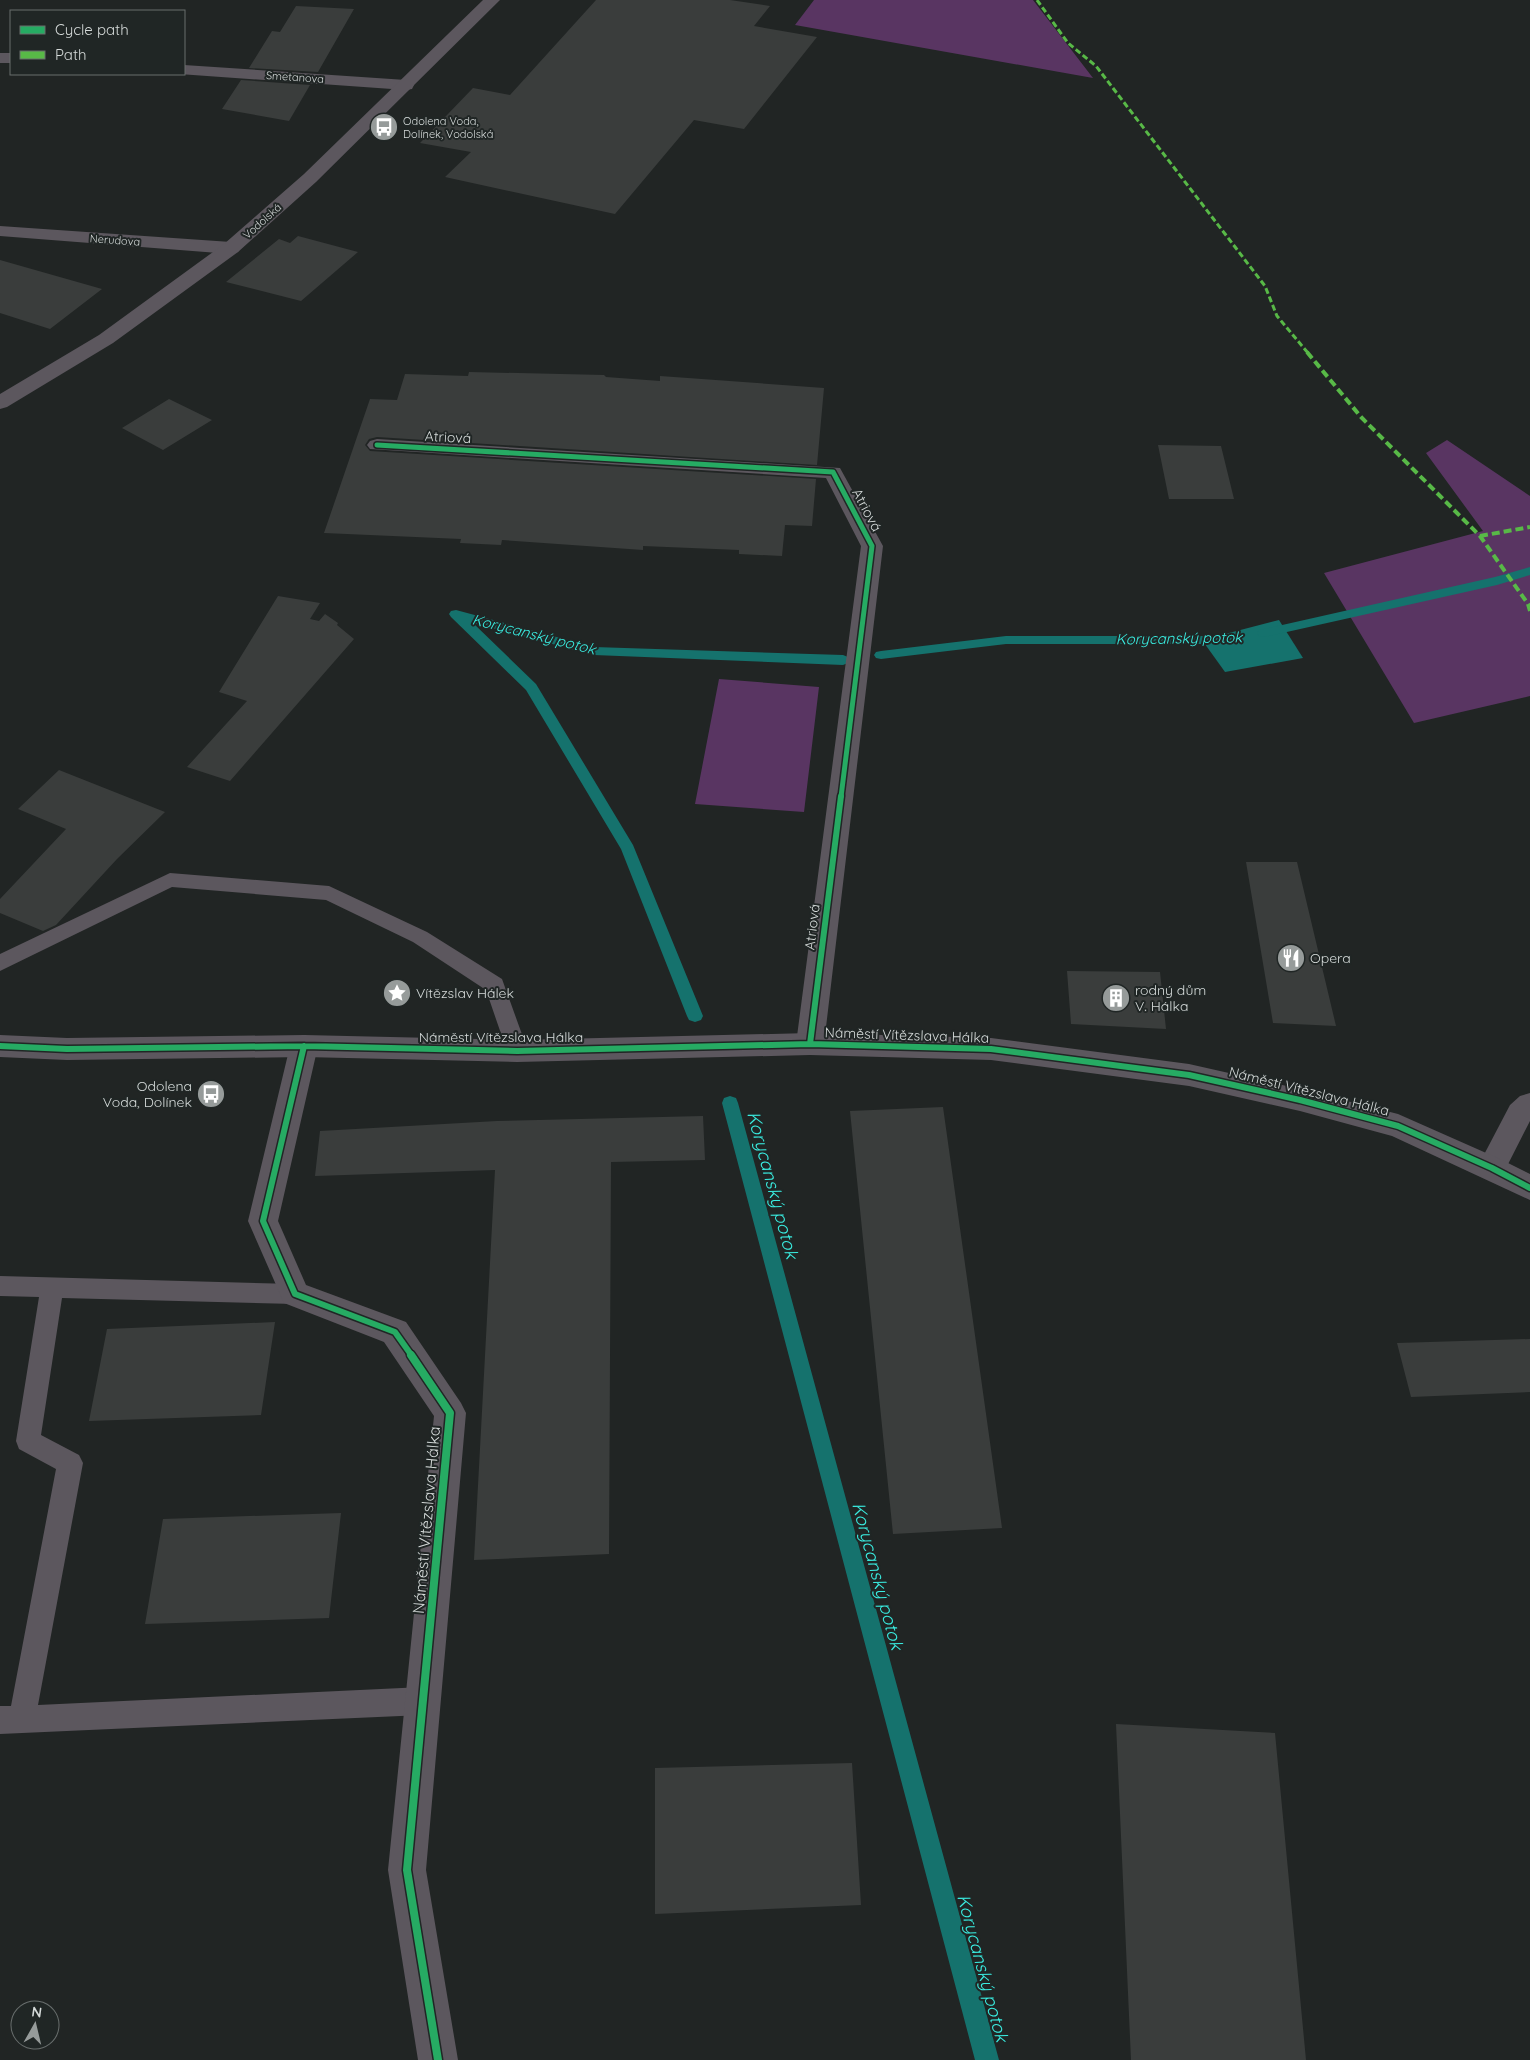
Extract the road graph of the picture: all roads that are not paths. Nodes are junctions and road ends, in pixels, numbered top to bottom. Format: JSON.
{"nodes":[{"id":1,"x":492,"y":0,"type":"edge"},
{"id":2,"x":185,"y":70,"type":"edge"},
{"id":3,"x":406,"y":85,"type":"junction"},
{"id":4,"x":0,"y":231,"type":"edge"},
{"id":5,"x":230,"y":248,"type":"junction"},
{"id":6,"x":0,"y":402,"type":"edge"},
{"id":7,"x":376,"y":445,"type":"dead end"},
{"id":8,"x":0,"y":963,"type":"edge"},
{"id":9,"x":810,"y":1044,"type":"junction"},
{"id":10,"x":0,"y":1046,"type":"edge"},
{"id":11,"x":304,"y":1046,"type":"junction"},
{"id":12,"x":517,"y":1051,"type":"junction"},
{"id":13,"x":1530,"y":1104,"type":"edge"},
{"id":14,"x":1492,"y":1168,"type":"junction"},
{"id":15,"x":1530,"y":1188,"type":"edge"},
{"id":16,"x":0,"y":1286,"type":"edge"},
{"id":17,"x":52,"y":1287,"type":"junction"},
{"id":18,"x":295,"y":1294,"type":"junction"},
{"id":19,"x":423,"y":1701,"type":"junction"},
{"id":20,"x":11,"y":1719,"type":"edge"},
{"id":21,"x":438,"y":2060,"type":"edge"}],
"edges":[{"from":1,"to":3,"type":"street","name":"Vodolská"},
{"from":2,"to":3,"type":"street","name":"Smetanova"},
{"from":3,"to":5,"type":"street","name":"Vodolská"},
{"from":4,"to":5,"type":"street","name":"Nerudova"},
{"from":5,"to":6,"type":"street","name":"Vodolská"},
{"from":7,"to":9,"type":"street","name":"Atriová"},
{"from":8,"to":12,"type":"lane","name":"Náměstí Vítězslava Hálka"},
{"from":9,"to":12,"type":"street","name":"Náměstí Vítězslava Hálka"},
{"from":9,"to":14,"type":"street","name":"Náměstí Vítězslava Hálka"},
{"from":10,"to":11,"type":"street","name":"Náměstí Vítězslava Hálka"},
{"from":11,"to":12,"type":"street","name":"Náměstí Vítězslava Hálka"},
{"from":11,"to":18,"type":"street"},
{"from":13,"to":14,"type":"street"},
{"from":14,"to":15,"type":"street","name":"Náměstí Vítězslava Hálka"},
{"from":16,"to":17,"type":"lane"},
{"from":17,"to":18,"type":"lane"},
{"from":17,"to":20,"type":"lane"},
{"from":18,"to":19,"type":"street","name":"Náměstí Vítězslava Hálka"},
{"from":19,"to":20,"type":"lane"},
{"from":19,"to":21,"type":"street","name":"Náměstí Vítězslava Hálka"}]}
